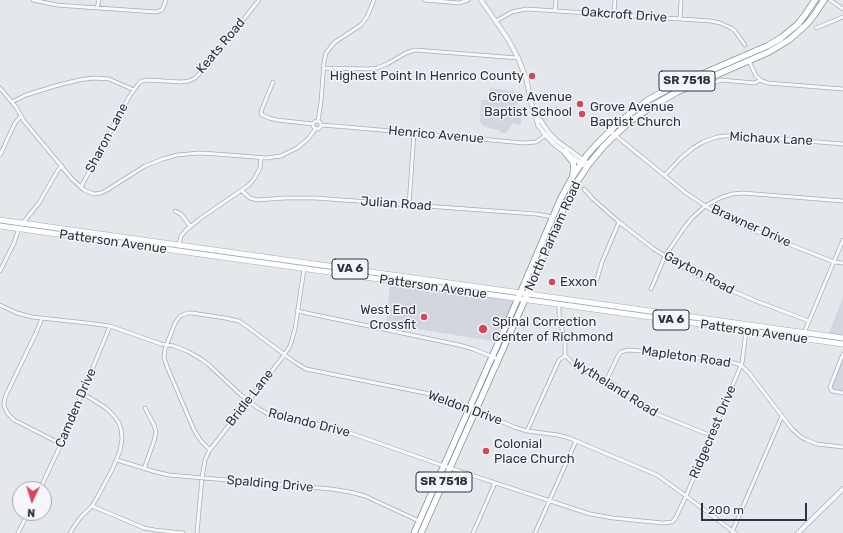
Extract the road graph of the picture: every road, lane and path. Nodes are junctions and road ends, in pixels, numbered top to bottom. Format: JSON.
{"nodes":[{"id":1,"x":33,"y":0,"type":"edge"},
{"id":2,"x":99,"y":0,"type":"edge"},
{"id":3,"x":166,"y":0,"type":"edge"},
{"id":4,"x":259,"y":0,"type":"edge"},
{"id":5,"x":374,"y":0,"type":"edge"},
{"id":6,"x":424,"y":0,"type":"edge"},
{"id":7,"x":468,"y":0,"type":"edge"},
{"id":8,"x":481,"y":0,"type":"edge"},
{"id":9,"x":556,"y":0,"type":"edge"},
{"id":10,"x":615,"y":0,"type":"edge"},
{"id":11,"x":681,"y":0,"type":"edge"},
{"id":12,"x":815,"y":0,"type":"edge"},
{"id":13,"x":824,"y":0,"type":"edge"},
{"id":14,"x":830,"y":0,"type":"edge"},
{"id":15,"x":97,"y":8,"type":"junction"},
{"id":16,"x":843,"y":9,"type":"edge"},
{"id":17,"x":555,"y":10,"type":"junction"},
{"id":18,"x":614,"y":14,"type":"junction"},
{"id":19,"x":843,"y":17,"type":"edge"},
{"id":20,"x":680,"y":19,"type":"junction"},
{"id":21,"x":496,"y":21,"type":"junction"},
{"id":22,"x":816,"y":28,"type":"dead end"},
{"id":23,"x":745,"y":45,"type":"dead end"},
{"id":24,"x":518,"y":58,"type":"junction"},
{"id":25,"x":748,"y":58,"type":"junction"},
{"id":26,"x":324,"y":68,"type":"junction"},
{"id":27,"x":760,"y":80,"type":"junction"},
{"id":28,"x":273,"y":82,"type":"dead end"},
{"id":29,"x":0,"y":88,"type":"edge"},
{"id":30,"x":702,"y":88,"type":"dead end"},
{"id":31,"x":843,"y":89,"type":"edge"},
{"id":32,"x":134,"y":90,"type":"junction"},
{"id":33,"x":12,"y":102,"type":"junction"},
{"id":34,"x":21,"y":116,"type":"junction"},
{"id":35,"x":318,"y":121,"type":"junction"},
{"id":36,"x":313,"y":124,"type":"junction"},
{"id":37,"x":321,"y":125,"type":"junction"},
{"id":38,"x":316,"y":128,"type":"junction"},
{"id":39,"x":414,"y":133,"type":"junction"},
{"id":40,"x":612,"y":133,"type":"junction"},
{"id":41,"x":548,"y":134,"type":"junction"},
{"id":42,"x":843,"y":144,"type":"edge"},
{"id":43,"x":565,"y":152,"type":"junction"},
{"id":44,"x":0,"y":155,"type":"edge"},
{"id":45,"x":261,"y":158,"type":"junction"},
{"id":46,"x":585,"y":164,"type":"junction"},
{"id":47,"x":62,"y":166,"type":"junction"},
{"id":48,"x":665,"y":175,"type":"junction"},
{"id":49,"x":573,"y":176,"type":"junction"},
{"id":50,"x":81,"y":187,"type":"junction"},
{"id":51,"x":584,"y":189,"type":"dead end"},
{"id":52,"x":242,"y":190,"type":"junction"},
{"id":53,"x":561,"y":198,"type":"junction"},
{"id":54,"x":843,"y":201,"type":"edge"},
{"id":55,"x":409,"y":205,"type":"junction"},
{"id":56,"x":705,"y":206,"type":"junction"},
{"id":57,"x":175,"y":211,"type":"dead end"},
{"id":58,"x":560,"y":215,"type":"junction"},
{"id":59,"x":553,"y":217,"type":"junction"},
{"id":60,"x":0,"y":220,"type":"edge"},
{"id":61,"x":620,"y":222,"type":"junction"},
{"id":62,"x":22,"y":224,"type":"junction"},
{"id":63,"x":0,"y":226,"type":"edge"},
{"id":64,"x":190,"y":226,"type":"junction"},
{"id":65,"x":18,"y":229,"type":"junction"},
{"id":66,"x":843,"y":240,"type":"edge"},
{"id":67,"x":178,"y":248,"type":"junction"},
{"id":68,"x":665,"y":256,"type":"junction"},
{"id":69,"x":834,"y":262,"type":"junction"},
{"id":70,"x":843,"y":263,"type":"edge"},
{"id":71,"x":305,"y":266,"type":"junction"},
{"id":72,"x":0,"y":271,"type":"edge"},
{"id":73,"x":596,"y":279,"type":"dead end"},
{"id":74,"x":651,"y":289,"type":"dead end"},
{"id":75,"x":520,"y":293,"type":"junction"},
{"id":76,"x":527,"y":294,"type":"junction"},
{"id":77,"x":518,"y":299,"type":"junction"},
{"id":78,"x":525,"y":300,"type":"junction"},
{"id":79,"x":0,"y":304,"type":"edge"},
{"id":80,"x":558,"y":304,"type":"junction"},
{"id":81,"x":297,"y":311,"type":"junction"},
{"id":82,"x":42,"y":318,"type":"junction"},
{"id":83,"x":809,"y":321,"type":"junction"},
{"id":84,"x":747,"y":324,"type":"junction"},
{"id":85,"x":110,"y":326,"type":"junction"},
{"id":86,"x":746,"y":331,"type":"junction"},
{"id":87,"x":804,"y":332,"type":"junction"},
{"id":88,"x":802,"y":338,"type":"junction"},
{"id":89,"x":843,"y":338,"type":"edge"},
{"id":90,"x":843,"y":344,"type":"edge"},
{"id":91,"x":167,"y":345,"type":"junction"},
{"id":92,"x":843,"y":354,"type":"edge"},
{"id":93,"x":284,"y":355,"type":"junction"},
{"id":94,"x":564,"y":356,"type":"junction"},
{"id":95,"x":492,"y":357,"type":"junction"},
{"id":96,"x":498,"y":359,"type":"junction"},
{"id":97,"x":741,"y":365,"type":"junction"},
{"id":98,"x":607,"y":379,"type":"junction"},
{"id":99,"x":82,"y":393,"type":"junction"},
{"id":100,"x":843,"y":393,"type":"edge"},
{"id":101,"x":248,"y":401,"type":"junction"},
{"id":102,"x":145,"y":408,"type":"dead end"},
{"id":103,"x":469,"y":408,"type":"junction"},
{"id":104,"x":476,"y":410,"type":"junction"},
{"id":105,"x":782,"y":416,"type":"junction"},
{"id":106,"x":527,"y":431,"type":"junction"},
{"id":107,"x":712,"y":436,"type":"junction"},
{"id":108,"x":576,"y":441,"type":"junction"},
{"id":109,"x":62,"y":444,"type":"junction"},
{"id":110,"x":843,"y":447,"type":"edge"},
{"id":111,"x":210,"y":450,"type":"junction"},
{"id":112,"x":117,"y":460,"type":"junction"},
{"id":113,"x":444,"y":466,"type":"junction"},
{"id":114,"x":450,"y":468,"type":"junction"},
{"id":115,"x":144,"y":469,"type":"junction"},
{"id":116,"x":202,"y":478,"type":"junction"},
{"id":117,"x":44,"y":481,"type":"edge"},
{"id":118,"x":495,"y":483,"type":"junction"},
{"id":119,"x":843,"y":489,"type":"edge"},
{"id":120,"x":686,"y":496,"type":"junction"},
{"id":121,"x":549,"y":501,"type":"junction"},
{"id":122,"x":92,"y":506,"type":"junction"},
{"id":123,"x":419,"y":520,"type":"junction"},
{"id":124,"x":24,"y":521,"type":"edge"},
{"id":125,"x":657,"y":522,"type":"joint"},
{"id":126,"x":733,"y":532,"type":"edge"},
{"id":127,"x":18,"y":533,"type":"edge"},
{"id":128,"x":70,"y":533,"type":"edge"},
{"id":129,"x":184,"y":533,"type":"edge"},
{"id":130,"x":196,"y":533,"type":"edge"},
{"id":131,"x":414,"y":533,"type":"edge"},
{"id":132,"x":421,"y":533,"type":"edge"},
{"id":133,"x":473,"y":533,"type":"edge"},
{"id":134,"x":535,"y":533,"type":"edge"},
{"id":135,"x":798,"y":533,"type":"edge"}],
"edges":[{"from":1,"to":15,"type":"street"},
{"from":2,"to":15,"type":"street"},
{"from":3,"to":15,"type":"street"},
{"from":4,"to":32,"type":"street","name":"Keats Road"},
{"from":5,"to":26,"type":"street"},
{"from":6,"to":7,"type":"street"},
{"from":8,"to":21,"type":"street"},
{"from":9,"to":17,"type":"street"},
{"from":10,"to":18,"type":"street"},
{"from":11,"to":20,"type":"street"},
{"from":12,"to":25,"type":"highway","name":"North Parham Road","number":"SR 7518"},
{"from":13,"to":25,"type":"highway","name":"North Parham Road","number":"SR 7518"},
{"from":14,"to":16,"type":"street"},
{"from":17,"to":18,"type":"street","name":"Oakcroft Drive"},
{"from":17,"to":21,"type":"street","name":"Oakcroft Drive"},
{"from":18,"to":20,"type":"street","name":"Oakcroft Drive"},
{"from":19,"to":22,"type":"street"},
{"from":20,"to":23,"type":"street","name":"Oakcroft Drive"},
{"from":21,"to":24,"type":"street"},
{"from":24,"to":26,"type":"street"},
{"from":24,"to":41,"type":"street"},
{"from":25,"to":27,"type":"street"},
{"from":25,"to":40,"type":"highway","name":"North Parham Road","number":"SR 7518"},
{"from":26,"to":35,"type":"street"},
{"from":27,"to":30,"type":"street"},
{"from":27,"to":31,"type":"street"},
{"from":28,"to":36,"type":"street"},
{"from":29,"to":33,"type":"street"},
{"from":32,"to":33,"type":"street"},
{"from":32,"to":50,"type":"street","name":"Sharon Lane"},
{"from":33,"to":34,"type":"street"},
{"from":34,"to":44,"type":"street"},
{"from":34,"to":47,"type":"street"},
{"from":35,"to":36,"type":"street"},
{"from":35,"to":37,"type":"street"},
{"from":36,"to":38,"type":"street"},
{"from":37,"to":38,"type":"street"},
{"from":37,"to":39,"type":"street","name":"Henrico Avenue"},
{"from":38,"to":45,"type":"street"},
{"from":39,"to":41,"type":"street","name":"Henrico Avenue"},
{"from":39,"to":55,"type":"street"},
{"from":40,"to":46,"type":"highway","name":"North Parham Road","number":"SR 7518"},
{"from":40,"to":48,"type":"street","name":"Brawner Drive"},
{"from":41,"to":43,"type":"street"},
{"from":41,"to":46,"type":"street"},
{"from":42,"to":48,"type":"street","name":"Michaux Lane"},
{"from":43,"to":46,"type":"street"},
{"from":43,"to":49,"type":"highway"},
{"from":45,"to":50,"type":"street"},
{"from":45,"to":52,"type":"street"},
{"from":46,"to":49,"type":"highway","name":"North Parham Road","number":"SR 7518"},
{"from":46,"to":58,"type":"highway","name":"North Parham Road","number":"SR 7518"},
{"from":47,"to":50,"type":"street"},
{"from":47,"to":62,"type":"street"},
{"from":48,"to":56,"type":"street","name":"Brawner Drive"},
{"from":49,"to":53,"type":"highway","name":"North Parham Road","number":"SR 7518"},
{"from":51,"to":61,"type":"street","name":"Gayton Road"},
{"from":52,"to":55,"type":"street","name":"Julian Road"},
{"from":52,"to":64,"type":"street"},
{"from":53,"to":58,"type":"highway"},
{"from":53,"to":59,"type":"highway","name":"North Parham Road","number":"SR 7518"},
{"from":54,"to":56,"type":"street"},
{"from":55,"to":59,"type":"street","name":"Julian Road"},
{"from":56,"to":68,"type":"street"},
{"from":56,"to":69,"type":"street","name":"Brawner Drive"},
{"from":57,"to":64,"type":"street"},
{"from":58,"to":76,"type":"highway","name":"North Parham Road","number":"SR 7518"},
{"from":59,"to":75,"type":"highway","name":"North Parham Road","number":"SR 7518"},
{"from":60,"to":62,"type":"main road","name":"Patterson Avenue","number":"VA 6"},
{"from":61,"to":68,"type":"street","name":"Gayton Road"},
{"from":61,"to":73,"type":"street"},
{"from":62,"to":65,"type":"street"},
{"from":62,"to":67,"type":"main road","name":"Patterson Avenue","number":"VA 6"},
{"from":63,"to":65,"type":"main road","name":"Patterson Avenue","number":"VA 6"},
{"from":64,"to":67,"type":"street"},
{"from":65,"to":67,"type":"main road","name":"Patterson Avenue","number":"VA 6"},
{"from":65,"to":72,"type":"street"},
{"from":66,"to":69,"type":"street"},
{"from":67,"to":71,"type":"main road","name":"Patterson Avenue","number":"VA 6"},
{"from":68,"to":74,"type":"street"},
{"from":68,"to":83,"type":"street","name":"Gayton Road"},
{"from":69,"to":70,"type":"street","name":"Brawner Drive"},
{"from":69,"to":83,"type":"street"},
{"from":71,"to":75,"type":"main road","name":"Patterson Avenue","number":"VA 6"},
{"from":71,"to":77,"type":"main road","name":"Patterson Avenue","number":"VA 6"},
{"from":71,"to":81,"type":"street","name":"Bridle Lane"},
{"from":75,"to":76,"type":"main road","name":"Patterson Avenue","number":"VA 6"},
{"from":75,"to":77,"type":"highway","name":"North Parham Road","number":"SR 7518"},
{"from":76,"to":78,"type":"highway","name":"North Parham Road","number":"SR 7518"},
{"from":76,"to":84,"type":"main road","name":"Patterson Avenue","number":"VA 6"},
{"from":77,"to":78,"type":"main road","name":"Patterson Avenue","number":"VA 6"},
{"from":77,"to":95,"type":"highway","name":"North Parham Road","number":"SR 7518"},
{"from":78,"to":80,"type":"main road","name":"Patterson Avenue","number":"VA 6"},
{"from":78,"to":96,"type":"highway","name":"North Parham Road","number":"SR 7518"},
{"from":79,"to":82,"type":"street","name":"Rolando Drive"},
{"from":80,"to":86,"type":"main road","name":"Patterson Avenue","number":"VA 6"},
{"from":80,"to":94,"type":"street"},
{"from":81,"to":93,"type":"street","name":"Bridle Lane"},
{"from":81,"to":95,"type":"street"},
{"from":82,"to":85,"type":"street","name":"Rolando Drive"},
{"from":82,"to":109,"type":"street"},
{"from":83,"to":87,"type":"street"},
{"from":84,"to":86,"type":"street","name":"Ridgecrest Drive"},
{"from":84,"to":87,"type":"main road","name":"Patterson Avenue","number":"VA 6"},
{"from":85,"to":91,"type":"street","name":"Rolando Drive"},
{"from":85,"to":99,"type":"street","name":"Camden Drive"},
{"from":86,"to":88,"type":"main road","name":"Patterson Avenue","number":"VA 6"},
{"from":86,"to":97,"type":"street","name":"Ridgecrest Drive"},
{"from":87,"to":88,"type":"street"},
{"from":87,"to":89,"type":"main road","name":"Patterson Avenue","number":"VA 6"},
{"from":88,"to":90,"type":"main road","name":"Patterson Avenue","number":"VA 6"},
{"from":91,"to":93,"type":"street","name":"Weldon Drive"},
{"from":91,"to":101,"type":"street","name":"Rolando Drive"},
{"from":91,"to":111,"type":"street"},
{"from":92,"to":100,"type":"street"},
{"from":93,"to":101,"type":"street","name":"Bridle Lane"},
{"from":93,"to":103,"type":"street","name":"Weldon Drive"},
{"from":94,"to":98,"type":"street","name":"Wytheland Road"},
{"from":94,"to":106,"type":"street"},
{"from":95,"to":96,"type":"street"},
{"from":95,"to":103,"type":"highway","name":"North Parham Road","number":"SR 7518"},
{"from":96,"to":104,"type":"highway","name":"North Parham Road","number":"SR 7518"},
{"from":97,"to":98,"type":"street","name":"Mapleton Road"},
{"from":97,"to":105,"type":"street","name":"Mapleton Road"},
{"from":97,"to":107,"type":"street","name":"Ridgecrest Drive"},
{"from":98,"to":107,"type":"street","name":"Wytheland Road"},
{"from":99,"to":109,"type":"street","name":"Camden Drive"},
{"from":99,"to":112,"type":"street"},
{"from":101,"to":111,"type":"street","name":"Bridle Lane"},
{"from":101,"to":113,"type":"street","name":"Rolando Drive"},
{"from":102,"to":115,"type":"street"},
{"from":103,"to":104,"type":"street","name":"Weldon Drive"},
{"from":103,"to":113,"type":"highway","name":"North Parham Road","number":"SR 7518"},
{"from":104,"to":106,"type":"street","name":"Weldon Drive"},
{"from":104,"to":114,"type":"highway","name":"North Parham Road","number":"SR 7518"},
{"from":105,"to":110,"type":"street","name":"Mapleton Road"},
{"from":105,"to":126,"type":"street"},
{"from":106,"to":108,"type":"street","name":"Weldon Drive"},
{"from":107,"to":120,"type":"street","name":"Ridgecrest Drive"},
{"from":108,"to":120,"type":"street","name":"Weldon Drive"},
{"from":108,"to":121,"type":"street"},
{"from":109,"to":117,"type":"street","name":"Camden Drive"},
{"from":111,"to":116,"type":"street","name":"Bridle Lane"},
{"from":112,"to":115,"type":"street","name":"Spalding Drive"},
{"from":112,"to":122,"type":"street"},
{"from":113,"to":114,"type":"street","name":"Rolando Drive"},
{"from":113,"to":123,"type":"highway","name":"North Parham Road","number":"SR 7518"},
{"from":114,"to":118,"type":"street","name":"Rolando Drive"},
{"from":114,"to":132,"type":"highway","name":"North Parham Road","number":"SR 7518"},
{"from":115,"to":116,"type":"street","name":"Spalding Drive"},
{"from":116,"to":123,"type":"street","name":"Spalding Drive"},
{"from":116,"to":130,"type":"street","name":"Bridle Lane"},
{"from":118,"to":121,"type":"street","name":"Rolando Drive"},
{"from":118,"to":133,"type":"street"},
{"from":119,"to":135,"type":"street"},
{"from":120,"to":125,"type":"street","name":"Ridgecrest Drive"},
{"from":120,"to":126,"type":"street","name":"Weldon Drive"},
{"from":121,"to":125,"type":"street","name":"Rolando Drive"},
{"from":121,"to":134,"type":"street"},
{"from":122,"to":128,"type":"street"},
{"from":122,"to":129,"type":"street"},
{"from":123,"to":131,"type":"highway","name":"North Parham Road","number":"SR 7518"},
{"from":124,"to":127,"type":"street"}]}
